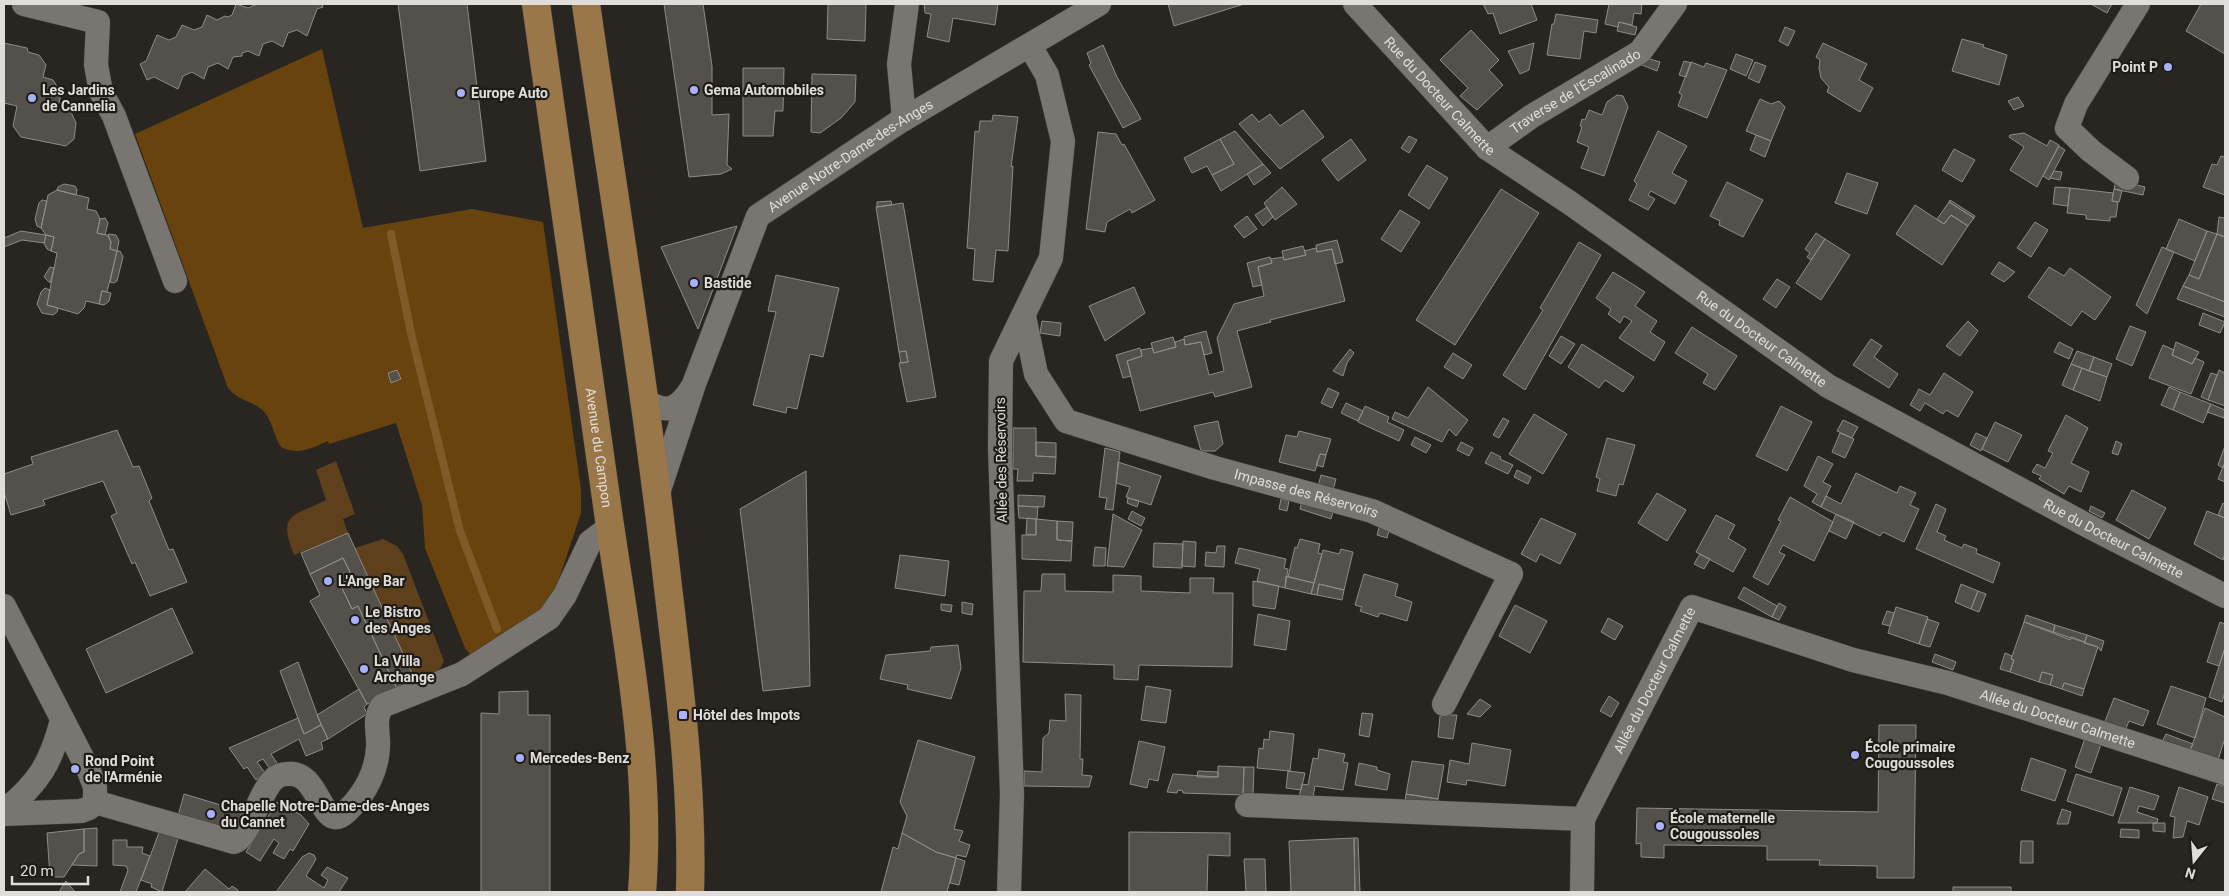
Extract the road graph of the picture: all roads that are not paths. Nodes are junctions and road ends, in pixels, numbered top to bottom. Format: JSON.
{"nodes":[{"id":1,"x":24,"y":4,"type":"edge"},
{"id":2,"x":536,"y":4,"type":"edge"},
{"id":3,"x":586,"y":4,"type":"edge"},
{"id":4,"x":907,"y":4,"type":"edge"},
{"id":5,"x":1098,"y":4,"type":"edge"},
{"id":6,"x":1355,"y":4,"type":"edge"},
{"id":7,"x":1675,"y":4,"type":"edge"},
{"id":8,"x":2138,"y":4,"type":"edge"},
{"id":9,"x":1030,"y":46,"type":"junction"},
{"id":10,"x":904,"y":119,"type":"junction"},
{"id":11,"x":1486,"y":148,"type":"junction"},
{"id":12,"x":2127,"y":178,"type":"dead end"},
{"id":13,"x":175,"y":281,"type":"dead end"},
{"id":14,"x":1024,"y":316,"type":"junction"},
{"id":15,"x":694,"y":384,"type":"junction"},
{"id":16,"x":644,"y":400,"type":"junction"},
{"id":17,"x":658,"y":493,"type":"junction"},
{"id":18,"x":610,"y":527,"type":"junction"},
{"id":19,"x":2225,"y":596,"type":"edge"},
{"id":20,"x":4,"y":606,"type":"edge"},
{"id":21,"x":1444,"y":704,"type":"dead end"},
{"id":22,"x":62,"y":720,"type":"junction"},
{"id":23,"x":2225,"y":773,"type":"edge"},
{"id":24,"x":95,"y":802,"type":"junction"},
{"id":25,"x":1248,"y":805,"type":"dead end"},
{"id":26,"x":4,"y":813,"type":"edge"},
{"id":27,"x":1583,"y":819,"type":"junction"},
{"id":28,"x":642,"y":892,"type":"edge"},
{"id":29,"x":690,"y":892,"type":"edge"},
{"id":30,"x":1009,"y":892,"type":"edge"},
{"id":31,"x":1582,"y":892,"type":"edge"}],
"edges":[{"from":1,"to":13,"type":"street"},
{"from":2,"to":18,"type":"main road","name":"Avenue du Campon"},
{"from":3,"to":16,"type":"main road"},
{"from":4,"to":10,"type":"street"},
{"from":5,"to":9,"type":"street","name":"Avenue Notre-Dame-des-Anges"},
{"from":6,"to":11,"type":"street","name":"Rue du Docteur Calmette"},
{"from":7,"to":11,"type":"street","name":"Traverse de l'Escalinado"},
{"from":8,"to":12,"type":"street"},
{"from":9,"to":10,"type":"street","name":"Avenue Notre-Dame-des-Anges"},
{"from":9,"to":14,"type":"street","name":"Allée des Réservoirs"},
{"from":10,"to":15,"type":"street","name":"Avenue Notre-Dame-des-Anges"},
{"from":11,"to":19,"type":"street","name":"Rue du Docteur Calmette"},
{"from":14,"to":21,"type":"street","name":"Impasse des Réservoirs"},
{"from":14,"to":30,"type":"street","name":"Allée des Réservoirs"},
{"from":15,"to":16,"type":"street","name":"Avenue Notre-Dame-des-Anges"},
{"from":15,"to":17,"type":"street","name":"Avenue Notre-Dame-des-Anges"},
{"from":16,"to":17,"type":"main road"},
{"from":17,"to":29,"type":"main road"},
{"from":18,"to":24,"type":"street"},
{"from":18,"to":28,"type":"main road","name":"Avenue du Campon"},
{"from":20,"to":22,"type":"street"},
{"from":22,"to":24,"type":"street"},
{"from":22,"to":26,"type":"street"},
{"from":23,"to":27,"type":"street","name":"Allée du Docteur Calmette"},
{"from":24,"to":26,"type":"street"},
{"from":25,"to":27,"type":"street"},
{"from":27,"to":31,"type":"street"}]}
